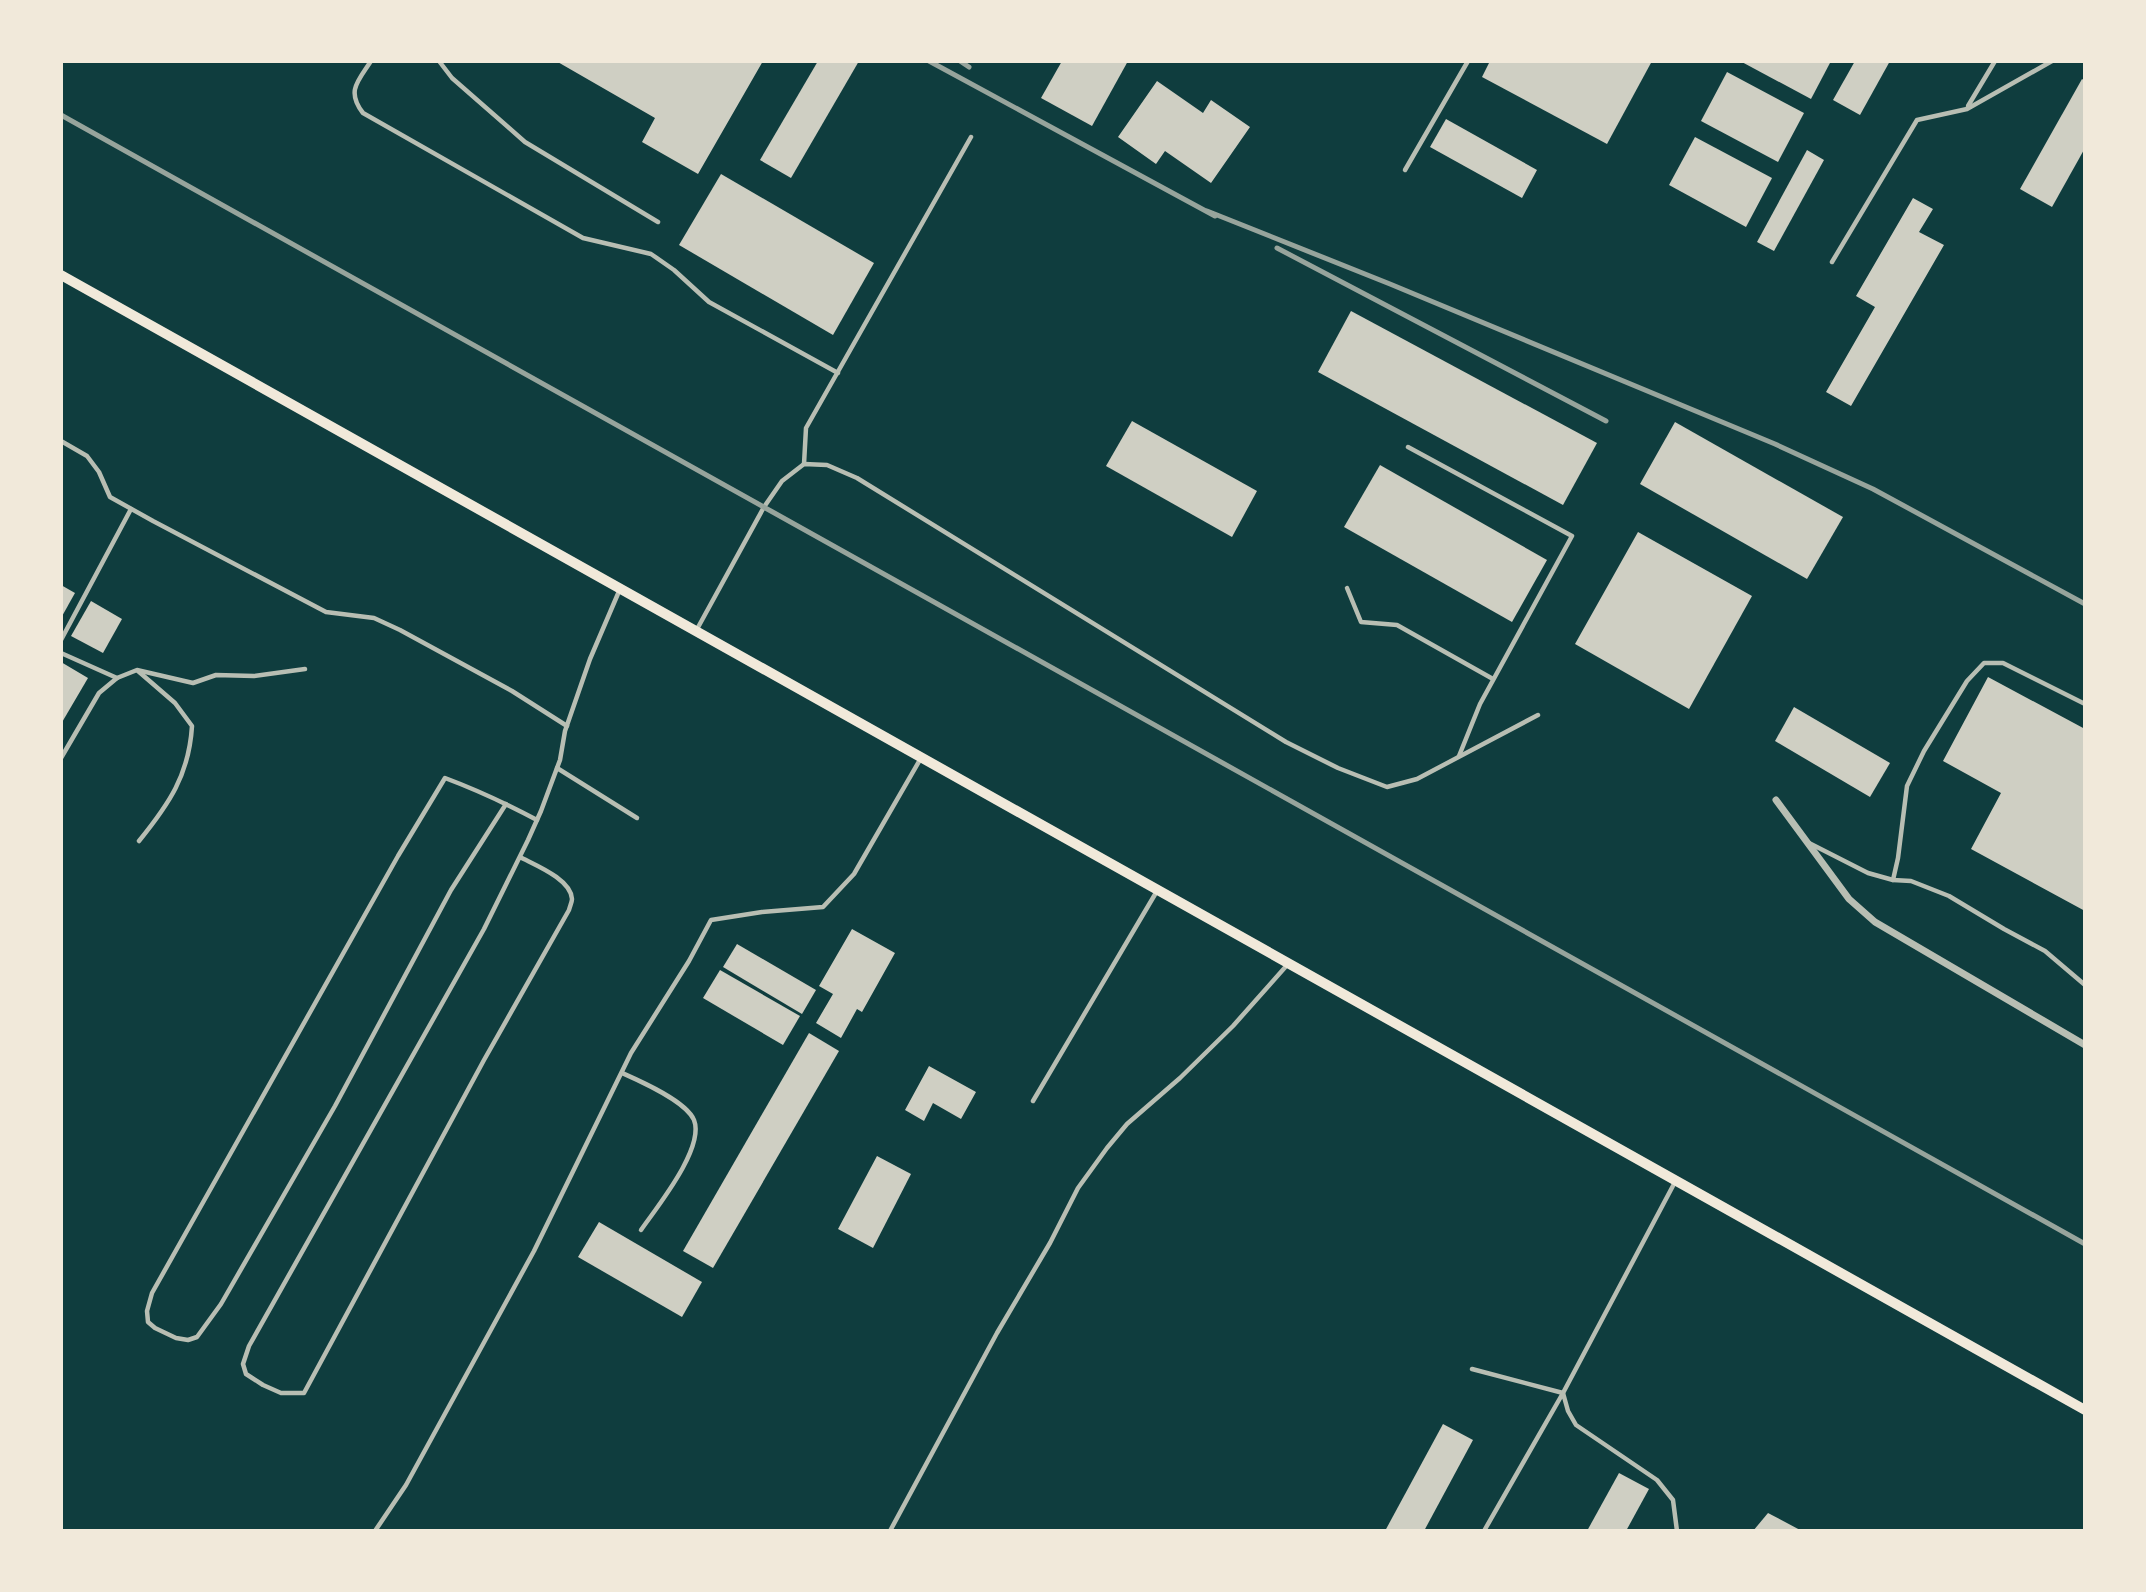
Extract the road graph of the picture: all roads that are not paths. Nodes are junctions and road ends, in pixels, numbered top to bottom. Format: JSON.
{"nodes":[{"id":1,"x":371,"y":61,"type":"edge"},
{"id":2,"x":439,"y":61,"type":"edge"},
{"id":3,"x":1468,"y":61,"type":"edge"},
{"id":4,"x":1995,"y":61,"type":"edge"},
{"id":5,"x":2052,"y":61,"type":"edge"},
{"id":6,"x":1967,"y":108,"type":"junction"},
{"id":7,"x":971,"y":137,"type":"dead end"},
{"id":8,"x":1405,"y":170,"type":"dead end"},
{"id":9,"x":658,"y":222,"type":"dead end"},
{"id":10,"x":1832,"y":262,"type":"dead end"},
{"id":11,"x":61,"y":275,"type":"edge"},
{"id":12,"x":838,"y":373,"type":"junction"},
{"id":13,"x":61,"y":442,"type":"edge"},
{"id":14,"x":1408,"y":447,"type":"dead end"},
{"id":15,"x":804,"y":464,"type":"junction"},
{"id":16,"x":131,"y":509,"type":"junction"},
{"id":17,"x":1347,"y":588,"type":"dead end"},
{"id":18,"x":620,"y":589,"type":"junction"},
{"id":19,"x":696,"y":632,"type":"junction"},
{"id":20,"x":61,"y":640,"type":"edge"},
{"id":21,"x":61,"y":653,"type":"edge"},
{"id":22,"x":137,"y":670,"type":"junction"},
{"id":23,"x":305,"y":670,"type":"dead end"},
{"id":24,"x":117,"y":678,"type":"junction"},
{"id":25,"x":1493,"y":680,"type":"junction"},
{"id":26,"x":2085,"y":704,"type":"edge"},
{"id":27,"x":1538,"y":715,"type":"dead end"},
{"id":28,"x":567,"y":726,"type":"junction"},
{"id":29,"x":1459,"y":757,"type":"junction"},
{"id":30,"x":61,"y":758,"type":"edge"},
{"id":31,"x":921,"y":758,"type":"junction"},
{"id":32,"x":557,"y":768,"type":"junction"},
{"id":33,"x":1776,"y":800,"type":"dead end"},
{"id":34,"x":506,"y":804,"type":"junction"},
{"id":35,"x":637,"y":818,"type":"dead end"},
{"id":36,"x":537,"y":820,"type":"junction"},
{"id":37,"x":139,"y":841,"type":"dead end"},
{"id":38,"x":1805,"y":841,"type":"junction"},
{"id":39,"x":520,"y":857,"type":"junction"},
{"id":40,"x":1893,"y":880,"type":"junction"},
{"id":41,"x":1158,"y":891,"type":"junction"},
{"id":42,"x":1288,"y":964,"type":"junction"},
{"id":43,"x":2085,"y":985,"type":"edge"},
{"id":44,"x":2085,"y":1045,"type":"edge"},
{"id":45,"x":622,"y":1073,"type":"junction"},
{"id":46,"x":1033,"y":1101,"type":"dead end"},
{"id":47,"x":1676,"y":1181,"type":"junction"},
{"id":48,"x":641,"y":1230,"type":"dead end"},
{"id":49,"x":1472,"y":1369,"type":"dead end"},
{"id":50,"x":1563,"y":1393,"type":"junction"},
{"id":51,"x":2085,"y":1410,"type":"edge"},
{"id":52,"x":374,"y":1531,"type":"edge"},
{"id":53,"x":890,"y":1531,"type":"edge"},
{"id":54,"x":1484,"y":1531,"type":"edge"},
{"id":55,"x":1678,"y":1531,"type":"edge"}],
"edges":[{"from":1,"to":12,"type":"lane"},
{"from":2,"to":9,"type":"lane"},
{"from":3,"to":8,"type":"lane"},
{"from":4,"to":6,"type":"lane"},
{"from":5,"to":6,"type":"lane"},
{"from":6,"to":10,"type":"lane"},
{"from":7,"to":12,"type":"lane"},
{"from":11,"to":18,"type":"main road"},
{"from":12,"to":15,"type":"lane"},
{"from":13,"to":16,"type":"lane"},
{"from":14,"to":25,"type":"lane"},
{"from":15,"to":19,"type":"lane"},
{"from":15,"to":29,"type":"lane"},
{"from":16,"to":20,"type":"lane"},
{"from":16,"to":28,"type":"lane"},
{"from":17,"to":25,"type":"lane"},
{"from":18,"to":19,"type":"main road"},
{"from":18,"to":28,"type":"lane"},
{"from":19,"to":31,"type":"main road"},
{"from":21,"to":24,"type":"lane"},
{"from":22,"to":23,"type":"lane"},
{"from":22,"to":24,"type":"lane"},
{"from":22,"to":37,"type":"lane"},
{"from":24,"to":30,"type":"lane"},
{"from":25,"to":29,"type":"lane"},
{"from":26,"to":40,"type":"lane"},
{"from":27,"to":29,"type":"lane"},
{"from":28,"to":32,"type":"lane"},
{"from":31,"to":41,"type":"main road"},
{"from":31,"to":45,"type":"lane"},
{"from":32,"to":35,"type":"lane"},
{"from":32,"to":36,"type":"lane"},
{"from":33,"to":38,"type":"street"},
{"from":34,"to":34,"type":"lane"},
{"from":34,"to":36,"type":"lane"},
{"from":36,"to":39,"type":"lane"},
{"from":38,"to":40,"type":"lane"},
{"from":38,"to":44,"type":"street"},
{"from":39,"to":39,"type":"lane"},
{"from":40,"to":43,"type":"lane"},
{"from":41,"to":42,"type":"main road"},
{"from":41,"to":46,"type":"lane"},
{"from":42,"to":47,"type":"main road"},
{"from":42,"to":53,"type":"lane"},
{"from":45,"to":48,"type":"lane"},
{"from":45,"to":52,"type":"lane"},
{"from":47,"to":50,"type":"lane"},
{"from":47,"to":51,"type":"main road"},
{"from":49,"to":50,"type":"lane"},
{"from":50,"to":54,"type":"lane"},
{"from":50,"to":55,"type":"lane"}]}
